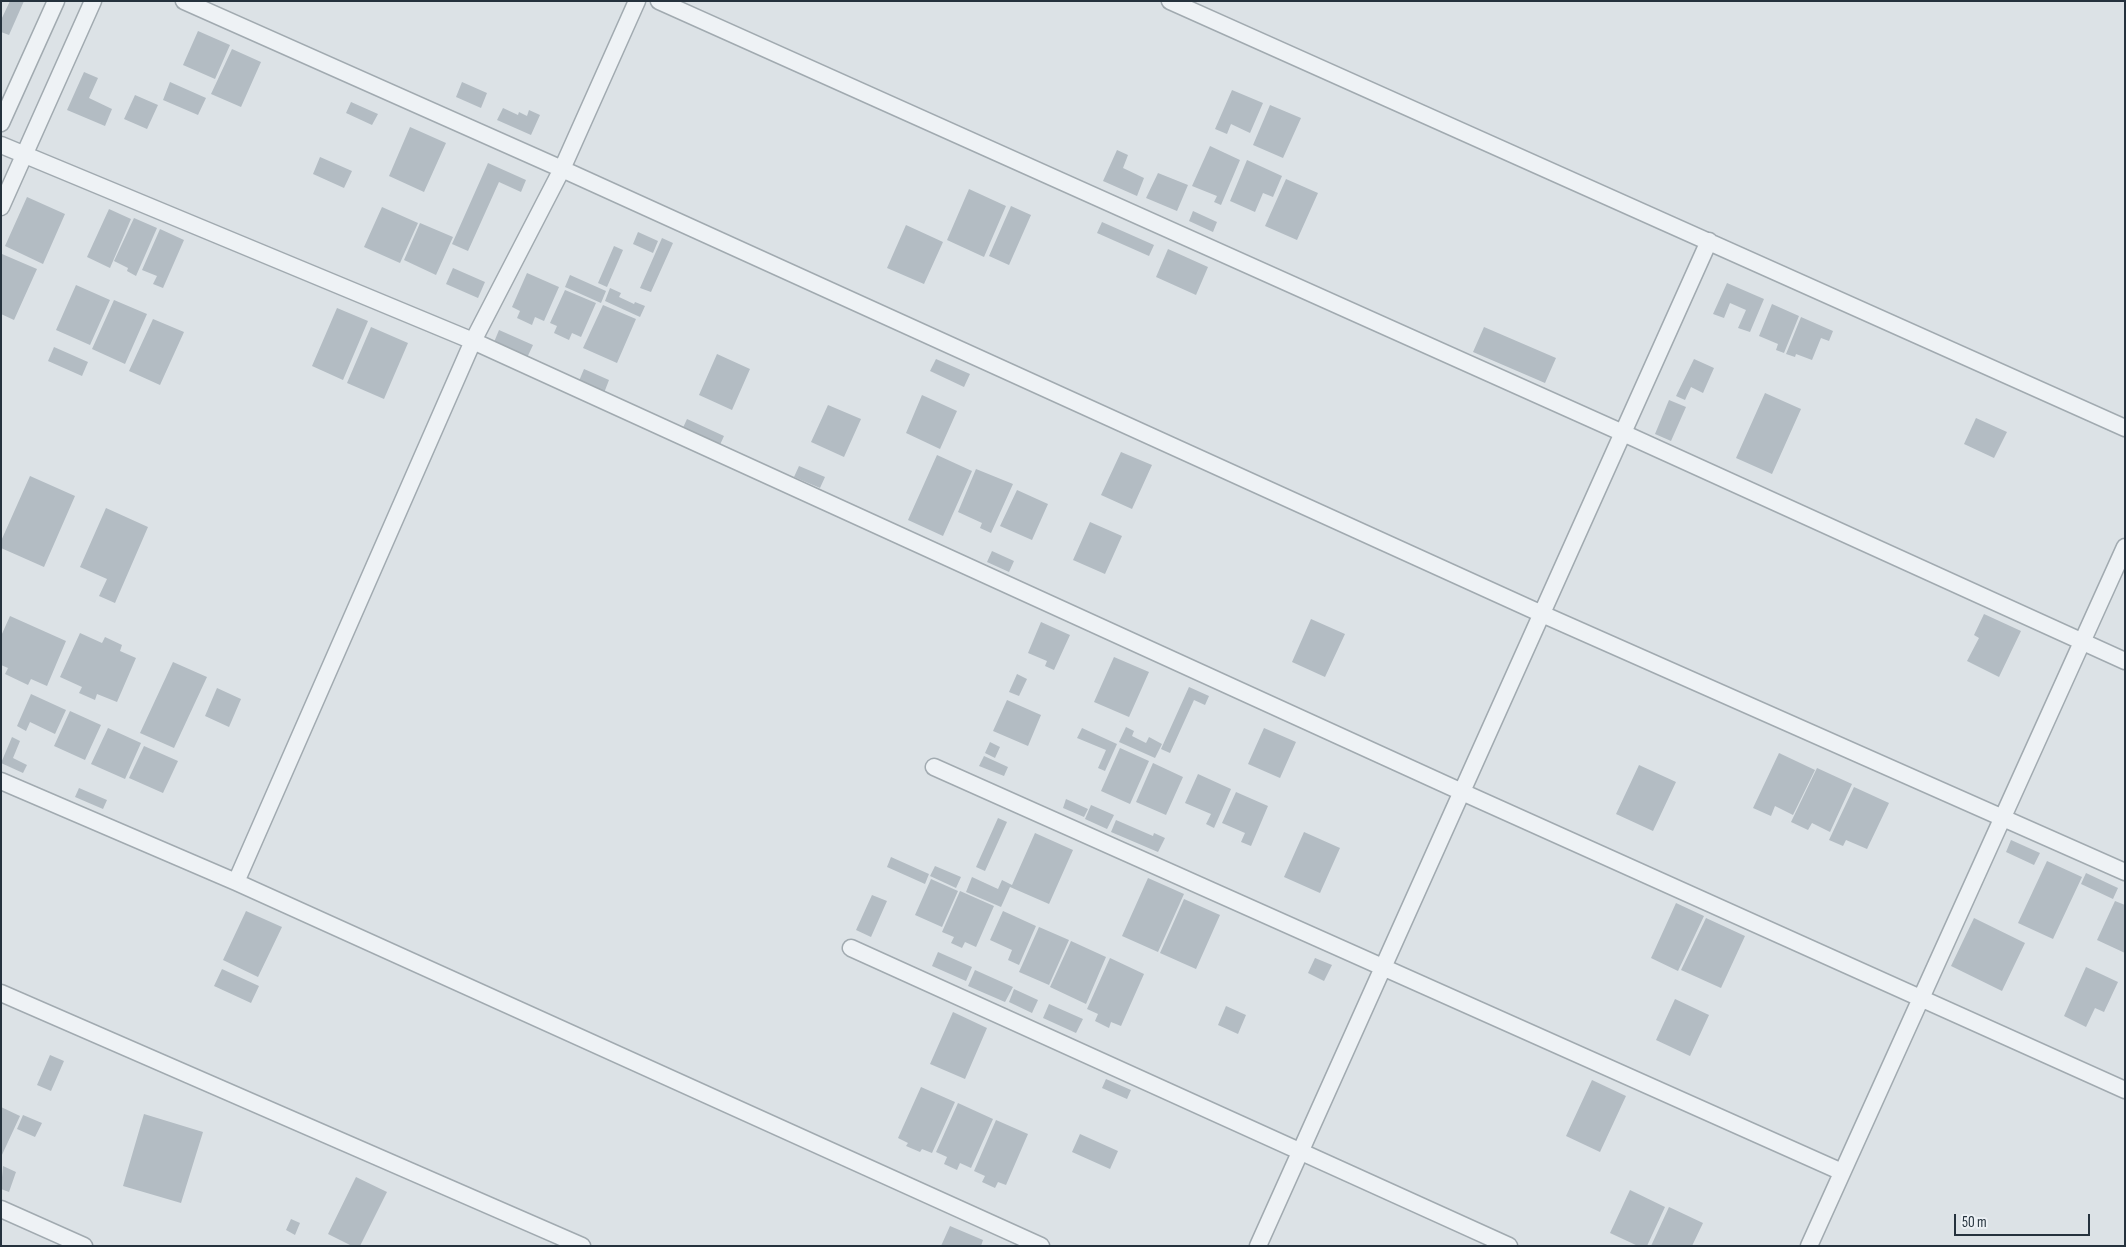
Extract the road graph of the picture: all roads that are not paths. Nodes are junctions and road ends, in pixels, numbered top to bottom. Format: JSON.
{"nodes":[{"id":1,"x":56,"y":1,"type":"edge"},
{"id":2,"x":94,"y":1,"type":"edge"},
{"id":3,"x":184,"y":1,"type":"edge"},
{"id":4,"x":637,"y":1,"type":"edge"},
{"id":5,"x":659,"y":1,"type":"edge"},
{"id":6,"x":1170,"y":1,"type":"edge"},
{"id":7,"x":1,"y":123,"type":"edge"},
{"id":8,"x":1,"y":145,"type":"edge"},
{"id":9,"x":24,"y":155,"type":"junction"},
{"id":10,"x":562,"y":168,"type":"junction"},
{"id":11,"x":1,"y":207,"type":"edge"},
{"id":12,"x":1709,"y":241,"type":"junction"},
{"id":13,"x":473,"y":341,"type":"junction"},
{"id":14,"x":2125,"y":428,"type":"edge"},
{"id":15,"x":1623,"y":433,"type":"junction"},
{"id":16,"x":2125,"y":547,"type":"edge"},
{"id":17,"x":1542,"y":614,"type":"junction"},
{"id":18,"x":2082,"y":642,"type":"junction"},
{"id":19,"x":2125,"y":661,"type":"edge"},
{"id":20,"x":934,"y":766,"type":"dead end"},
{"id":21,"x":1,"y":781,"type":"edge"},
{"id":22,"x":1462,"y":792,"type":"junction"},
{"id":23,"x":2002,"y":819,"type":"junction"},
{"id":24,"x":2125,"y":872,"type":"edge"},
{"id":25,"x":236,"y":882,"type":"junction"},
{"id":26,"x":851,"y":948,"type":"dead end"},
{"id":27,"x":1383,"y":967,"type":"junction"},
{"id":28,"x":1,"y":993,"type":"edge"},
{"id":29,"x":1921,"y":998,"type":"junction"},
{"id":30,"x":2125,"y":1090,"type":"edge"},
{"id":31,"x":1300,"y":1151,"type":"junction"},
{"id":32,"x":1842,"y":1172,"type":"junction"},
{"id":33,"x":1,"y":1209,"type":"edge"},
{"id":34,"x":84,"y":1246,"type":"edge"},
{"id":35,"x":582,"y":1246,"type":"edge"},
{"id":36,"x":1041,"y":1246,"type":"edge"},
{"id":37,"x":1258,"y":1246,"type":"edge"},
{"id":38,"x":1509,"y":1246,"type":"edge"},
{"id":39,"x":1809,"y":1246,"type":"edge"}],
"edges":[{"from":1,"to":7,"type":"street"},
{"from":2,"to":9,"type":"street"},
{"from":3,"to":10,"type":"street"},
{"from":4,"to":10,"type":"street"},
{"from":5,"to":15,"type":"street"},
{"from":6,"to":12,"type":"street"},
{"from":8,"to":9,"type":"street"},
{"from":9,"to":11,"type":"street"},
{"from":9,"to":13,"type":"street"},
{"from":10,"to":13,"type":"street"},
{"from":10,"to":17,"type":"street"},
{"from":12,"to":14,"type":"street"},
{"from":12,"to":15,"type":"street"},
{"from":13,"to":22,"type":"street"},
{"from":13,"to":25,"type":"street"},
{"from":15,"to":17,"type":"street"},
{"from":15,"to":18,"type":"street"},
{"from":16,"to":18,"type":"street"},
{"from":17,"to":22,"type":"street"},
{"from":17,"to":23,"type":"street"},
{"from":18,"to":19,"type":"street"},
{"from":18,"to":23,"type":"street"},
{"from":20,"to":27,"type":"street"},
{"from":21,"to":25,"type":"street"},
{"from":22,"to":27,"type":"street"},
{"from":22,"to":29,"type":"street"},
{"from":23,"to":24,"type":"street"},
{"from":23,"to":29,"type":"street"},
{"from":25,"to":36,"type":"street"},
{"from":26,"to":31,"type":"street"},
{"from":27,"to":31,"type":"street"},
{"from":27,"to":32,"type":"street"},
{"from":28,"to":35,"type":"street"},
{"from":29,"to":30,"type":"street"},
{"from":29,"to":32,"type":"street"},
{"from":31,"to":37,"type":"street"},
{"from":31,"to":38,"type":"street"},
{"from":32,"to":39,"type":"street"},
{"from":33,"to":34,"type":"street"}]}
